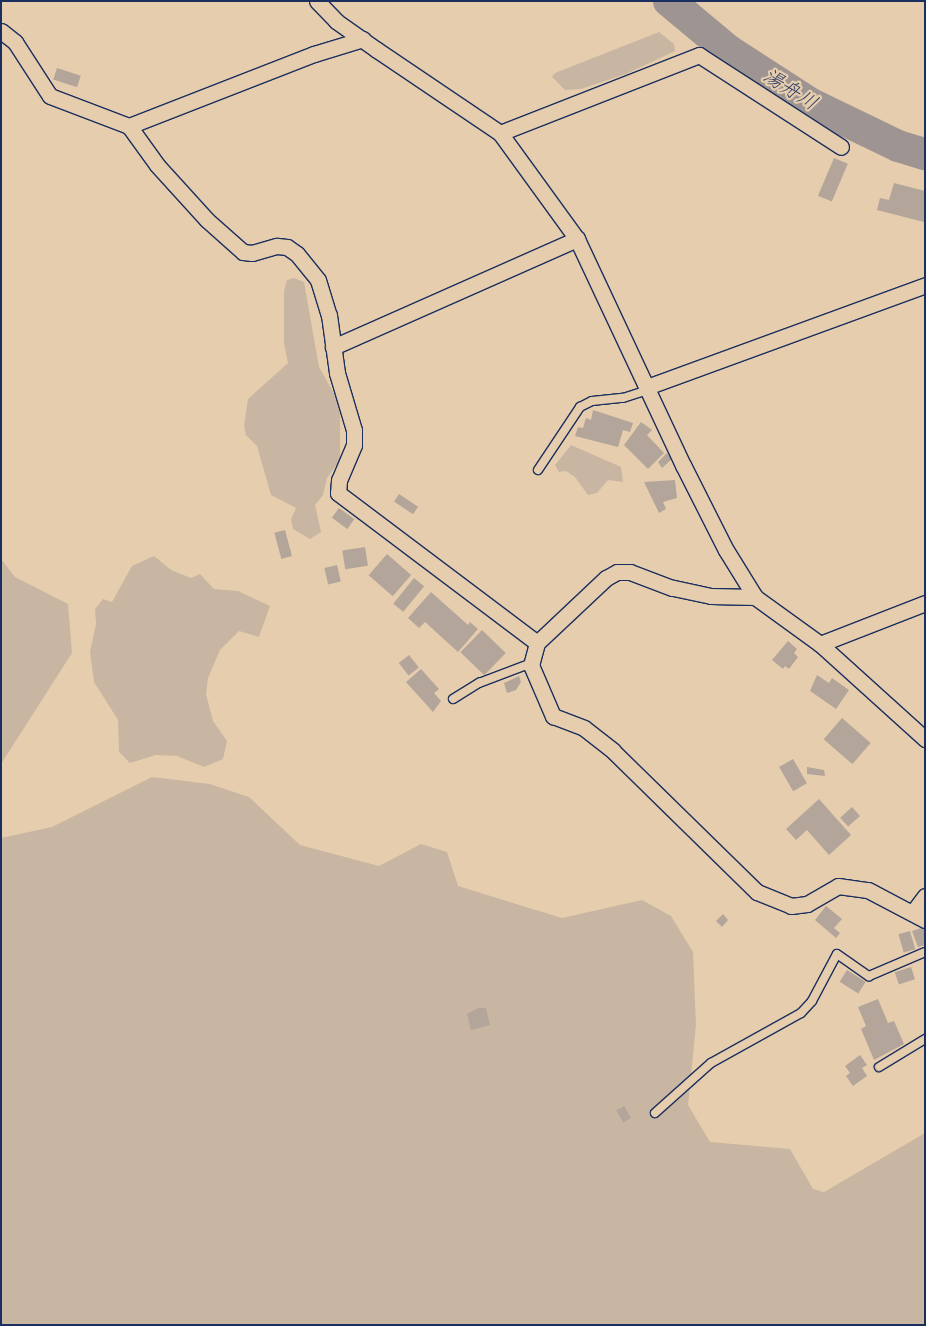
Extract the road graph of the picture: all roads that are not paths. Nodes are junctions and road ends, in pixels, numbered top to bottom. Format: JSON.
{"nodes":[{"id":1,"x":317,"y":1,"type":"edge"},
{"id":2,"x":1,"y":31,"type":"edge"},
{"id":3,"x":363,"y":39,"type":"junction"},
{"id":4,"x":129,"y":126,"type":"junction"},
{"id":5,"x":500,"y":133,"type":"junction"},
{"id":6,"x":841,"y":147,"type":"dead end"},
{"id":7,"x":576,"y":239,"type":"junction"},
{"id":8,"x":925,"y":285,"type":"edge"},
{"id":9,"x":333,"y":347,"type":"junction"},
{"id":10,"x":647,"y":389,"type":"junction"},
{"id":11,"x":538,"y":470,"type":"dead end"},
{"id":12,"x":755,"y":597,"type":"junction"},
{"id":13,"x":925,"y":603,"type":"edge"},
{"id":14,"x":537,"y":643,"type":"junction"},
{"id":15,"x":820,"y":644,"type":"junction"},
{"id":16,"x":526,"y":664,"type":"junction"},
{"id":17,"x":453,"y":699,"type":"dead end"},
{"id":18,"x":925,"y":739,"type":"edge"},
{"id":19,"x":925,"y":896,"type":"edge"},
{"id":20,"x":919,"y":916,"type":"edge"},
{"id":21,"x":925,"y":952,"type":"edge"},
{"id":22,"x":925,"y":1039,"type":"edge"},
{"id":23,"x":879,"y":1067,"type":"dead end"},
{"id":24,"x":655,"y":1113,"type":"dead end"}],
"edges":[{"from":1,"to":3,"type":"street"},
{"from":2,"to":4,"type":"street"},
{"from":3,"to":4,"type":"street"},
{"from":3,"to":5,"type":"street"},
{"from":4,"to":9,"type":"street"},
{"from":5,"to":6,"type":"street"},
{"from":5,"to":7,"type":"street"},
{"from":7,"to":9,"type":"street"},
{"from":7,"to":10,"type":"street"},
{"from":8,"to":10,"type":"street"},
{"from":9,"to":14,"type":"street"},
{"from":10,"to":11,"type":"lane"},
{"from":10,"to":12,"type":"street"},
{"from":12,"to":14,"type":"street"},
{"from":12,"to":15,"type":"street"},
{"from":13,"to":15,"type":"street"},
{"from":14,"to":16,"type":"street"},
{"from":15,"to":18,"type":"street"},
{"from":16,"to":17,"type":"lane"},
{"from":16,"to":20,"type":"street"},
{"from":19,"to":20,"type":"street"},
{"from":21,"to":24,"type":"lane"},
{"from":22,"to":23,"type":"lane"}]}
